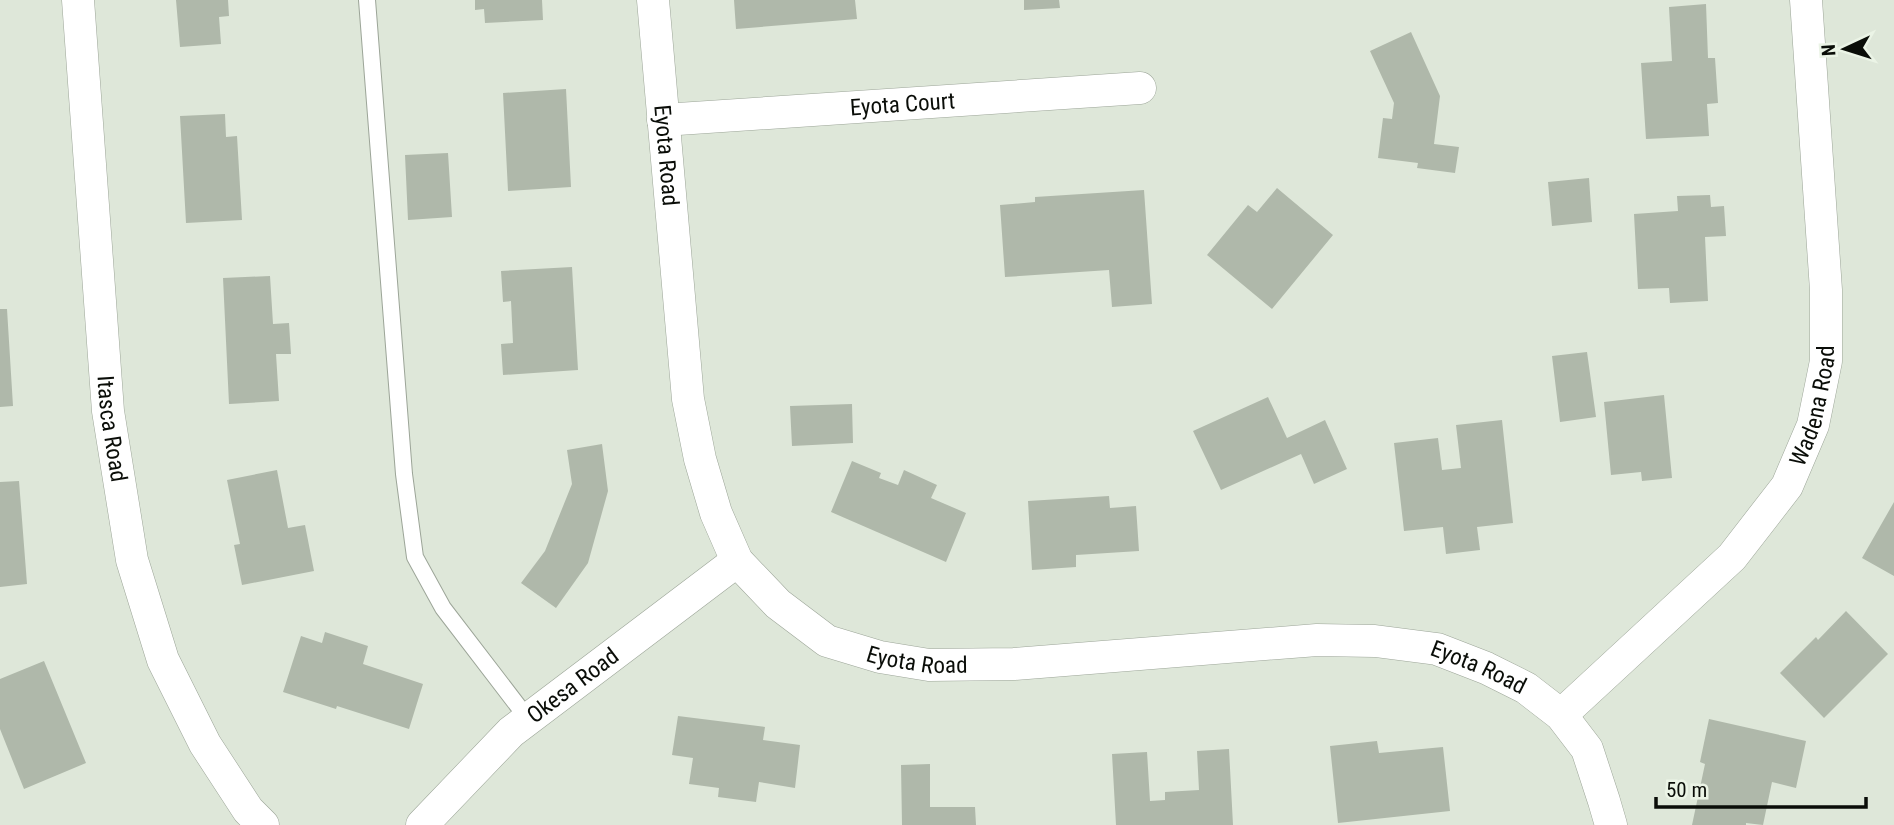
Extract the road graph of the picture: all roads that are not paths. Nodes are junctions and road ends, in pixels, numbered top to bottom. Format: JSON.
{"nodes":[{"id":1,"x":78,"y":0,"type":"edge"},
{"id":2,"x":367,"y":0,"type":"edge"},
{"id":3,"x":653,"y":0,"type":"edge"},
{"id":4,"x":1806,"y":0,"type":"edge"},
{"id":5,"x":1140,"y":88,"type":"dead end"},
{"id":6,"x":663,"y":120,"type":"junction"},
{"id":7,"x":737,"y":561,"type":"junction"},
{"id":8,"x":1561,"y":715,"type":"junction"},
{"id":9,"x":528,"y":719,"type":"junction"},
{"id":10,"x":263,"y":825,"type":"edge"},
{"id":11,"x":422,"y":825,"type":"edge"},
{"id":12,"x":1611,"y":825,"type":"edge"}],
"edges":[{"from":1,"to":10,"type":"street","name":"Itasca Road"},
{"from":2,"to":9,"type":"lane"},
{"from":3,"to":6,"type":"street","name":"Eyota Road"},
{"from":4,"to":8,"type":"street","name":"Wadena Road"},
{"from":5,"to":6,"type":"street","name":"Eyota Court"},
{"from":6,"to":7,"type":"street","name":"Eyota Road"},
{"from":7,"to":8,"type":"street","name":"Eyota Road"},
{"from":7,"to":9,"type":"street","name":"Okesa Road"},
{"from":8,"to":12,"type":"street","name":"Eyota Road"},
{"from":9,"to":11,"type":"street","name":"Okesa Road"}]}
